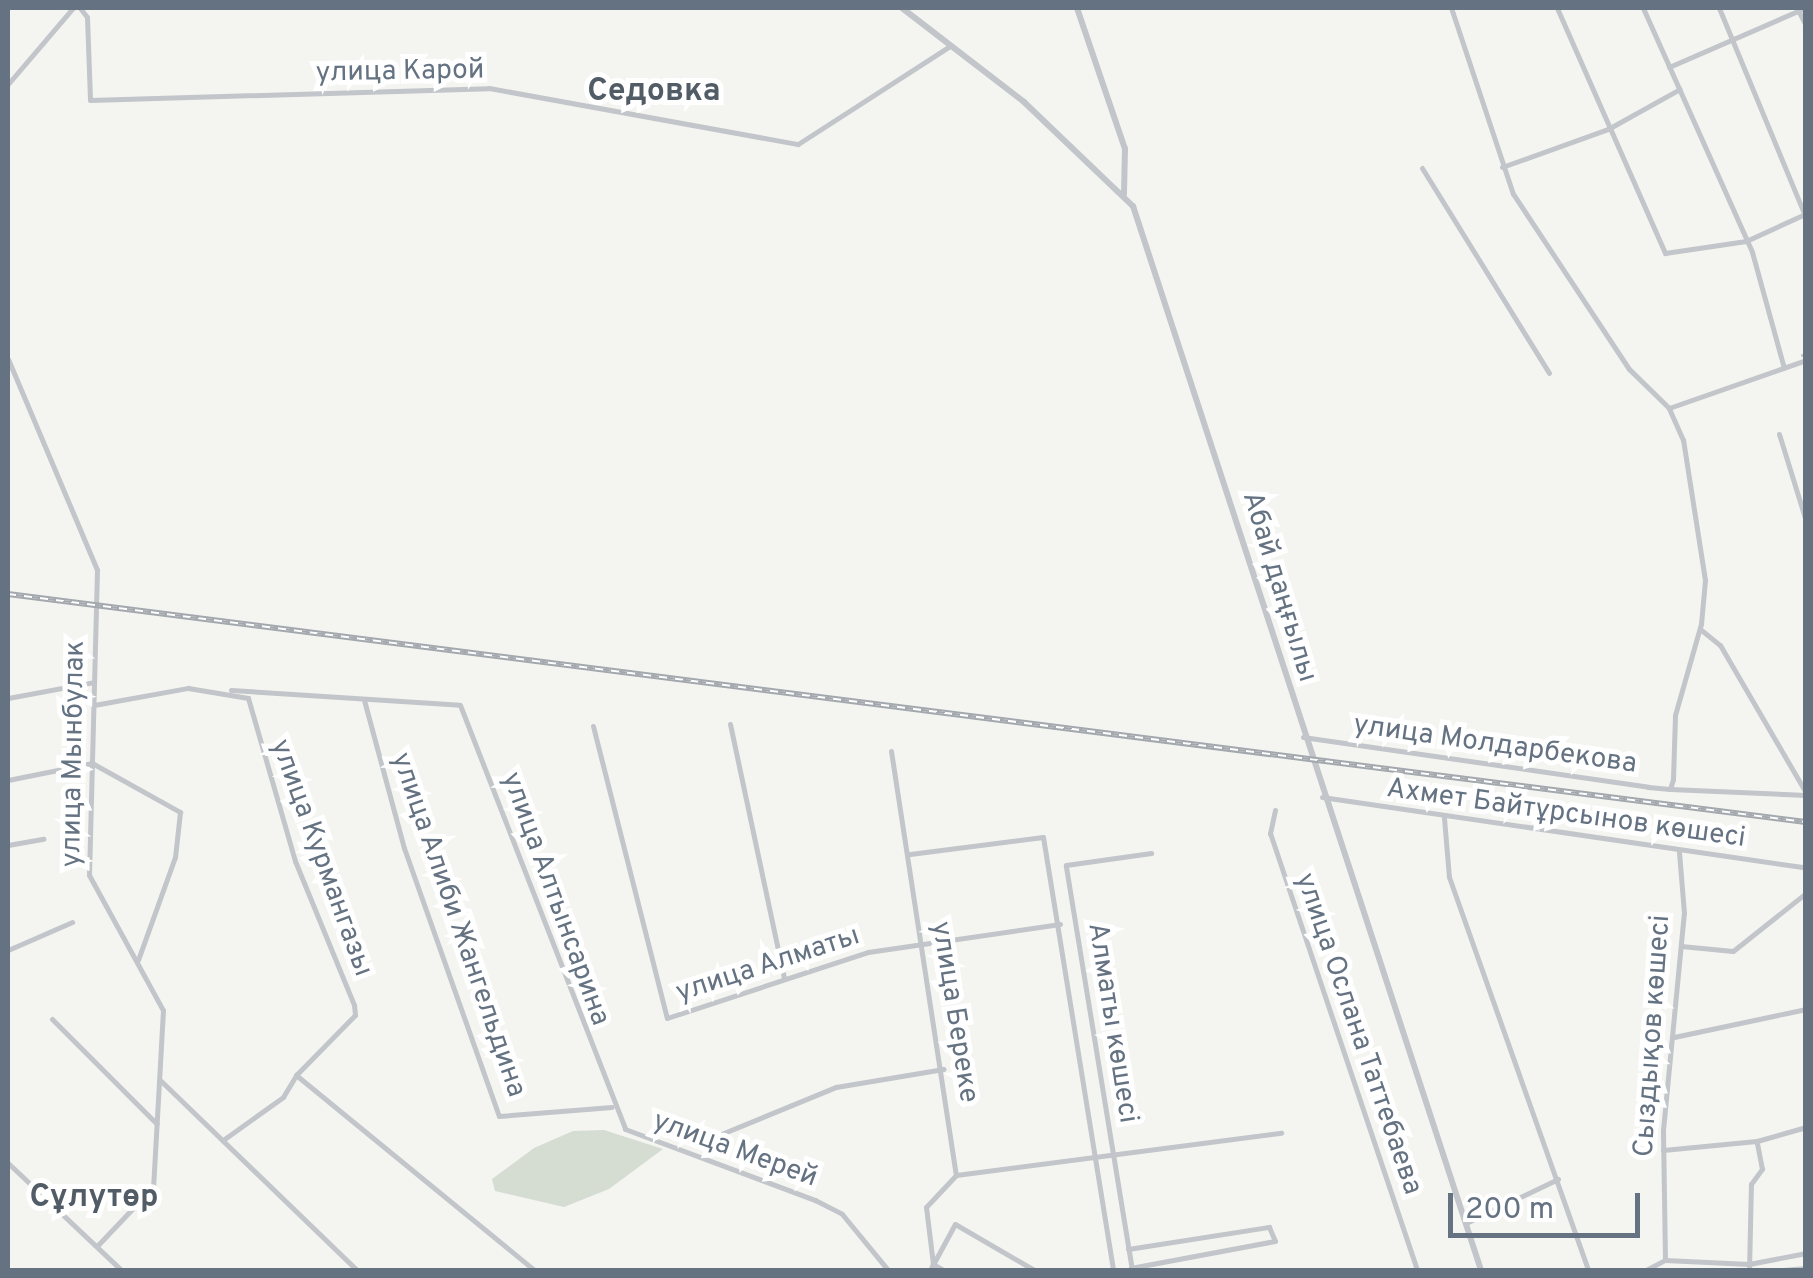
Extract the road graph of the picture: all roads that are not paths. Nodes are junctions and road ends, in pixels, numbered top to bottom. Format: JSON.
{"nodes":[{"id":1,"x":76,"y":8,"type":"edge"},
{"id":2,"x":902,"y":8,"type":"edge"},
{"id":3,"x":1077,"y":8,"type":"edge"},
{"id":4,"x":1451,"y":8,"type":"edge"},
{"id":5,"x":1557,"y":8,"type":"edge"},
{"id":6,"x":1643,"y":8,"type":"edge"},
{"id":7,"x":1718,"y":8,"type":"edge"},
{"id":8,"x":1800,"y":8,"type":"edge"},
{"id":9,"x":1806,"y":26,"type":"edge"},
{"id":10,"x":1732,"y":40,"type":"junction"},
{"id":11,"x":953,"y":45,"type":"junction"},
{"id":12,"x":1669,"y":68,"type":"junction"},
{"id":13,"x":8,"y":84,"type":"edge"},
{"id":14,"x":1680,"y":89,"type":"junction"},
{"id":15,"x":1608,"y":128,"type":"junction"},
{"id":16,"x":1502,"y":167,"type":"junction"},
{"id":17,"x":1422,"y":168,"type":"dead end"},
{"id":18,"x":1124,"y":194,"type":"junction"},
{"id":19,"x":1805,"y":215,"type":"edge"},
{"id":20,"x":1746,"y":241,"type":"junction"},
{"id":21,"x":8,"y":359,"type":"edge"},
{"id":22,"x":1806,"y":360,"type":"edge"},
{"id":23,"x":1784,"y":368,"type":"junction"},
{"id":24,"x":1549,"y":373,"type":"dead end"},
{"id":25,"x":1669,"y":408,"type":"junction"},
{"id":26,"x":1779,"y":434,"type":"dead end"},
{"id":27,"x":1806,"y":521,"type":"edge"},
{"id":28,"x":1700,"y":629,"type":"junction"},
{"id":29,"x":94,"y":682,"type":"junction"},
{"id":30,"x":231,"y":690,"type":"junction"},
{"id":31,"x":8,"y":698,"type":"edge"},
{"id":32,"x":364,"y":699,"type":"junction"},
{"id":33,"x":93,"y":706,"type":"junction"},
{"id":34,"x":730,"y":724,"type":"dead end"},
{"id":35,"x":593,"y":726,"type":"dead end"},
{"id":36,"x":1303,"y":737,"type":"junction"},
{"id":37,"x":891,"y":751,"type":"dead end"},
{"id":38,"x":92,"y":763,"type":"junction"},
{"id":39,"x":8,"y":780,"type":"edge"},
{"id":40,"x":1670,"y":789,"type":"junction"},
{"id":41,"x":1806,"y":794,"type":"edge"},
{"id":42,"x":1322,"y":797,"type":"junction"},
{"id":43,"x":1275,"y":810,"type":"dead end"},
{"id":44,"x":1444,"y":818,"type":"junction"},
{"id":45,"x":43,"y":839,"type":"dead end"},
{"id":46,"x":8,"y":846,"type":"edge"},
{"id":47,"x":1679,"y":852,"type":"junction"},
{"id":48,"x":1150,"y":853,"type":"dead end"},
{"id":49,"x":910,"y":854,"type":"junction"},
{"id":50,"x":1806,"y":868,"type":"edge"},
{"id":51,"x":1806,"y":893,"type":"edge"},
{"id":52,"x":72,"y":922,"type":"dead end"},
{"id":53,"x":1060,"y":924,"type":"junction"},
{"id":54,"x":923,"y":946,"type":"junction"},
{"id":55,"x":1681,"y":946,"type":"junction"},
{"id":56,"x":8,"y":950,"type":"edge"},
{"id":57,"x":137,"y":962,"type":"junction"},
{"id":58,"x":784,"y":978,"type":"junction"},
{"id":59,"x":1806,"y":1010,"type":"edge"},
{"id":60,"x":52,"y":1018,"type":"dead end"},
{"id":61,"x":1674,"y":1038,"type":"junction"},
{"id":62,"x":944,"y":1069,"type":"junction"},
{"id":63,"x":296,"y":1075,"type":"junction"},
{"id":64,"x":160,"y":1080,"type":"junction"},
{"id":65,"x":612,"y":1107,"type":"junction"},
{"id":66,"x":157,"y":1124,"type":"junction"},
{"id":67,"x":1806,"y":1127,"type":"edge"},
{"id":68,"x":1281,"y":1133,"type":"dead end"},
{"id":69,"x":714,"y":1137,"type":"dead end"},
{"id":70,"x":223,"y":1140,"type":"junction"},
{"id":71,"x":1757,"y":1141,"type":"junction"},
{"id":72,"x":1663,"y":1150,"type":"junction"},
{"id":73,"x":1114,"y":1160,"type":"junction"},
{"id":74,"x":1097,"y":1162,"type":"junction"},
{"id":75,"x":8,"y":1163,"type":"edge"},
{"id":76,"x":956,"y":1175,"type":"junction"},
{"id":77,"x":1558,"y":1179,"type":"junction"},
{"id":78,"x":1465,"y":1224,"type":"junction"},
{"id":79,"x":97,"y":1246,"type":"junction"},
{"id":80,"x":1128,"y":1249,"type":"junction"},
{"id":81,"x":1806,"y":1253,"type":"edge"},
{"id":82,"x":1665,"y":1260,"type":"junction"},
{"id":83,"x":1749,"y":1267,"type":"edge"},
{"id":84,"x":931,"y":1268,"type":"edge"},
{"id":85,"x":1806,"y":1268,"type":"edge"},
{"id":86,"x":1113,"y":1269,"type":"edge"},
{"id":87,"x":1132,"y":1269,"type":"edge"},
{"id":88,"x":121,"y":1270,"type":"edge"},
{"id":89,"x":354,"y":1270,"type":"edge"},
{"id":90,"x":534,"y":1270,"type":"edge"},
{"id":91,"x":887,"y":1270,"type":"edge"},
{"id":92,"x":942,"y":1270,"type":"edge"},
{"id":93,"x":1034,"y":1270,"type":"edge"},
{"id":94,"x":1416,"y":1270,"type":"edge"},
{"id":95,"x":1481,"y":1270,"type":"edge"},
{"id":96,"x":1588,"y":1270,"type":"edge"},
{"id":97,"x":1646,"y":1270,"type":"edge"},
{"id":98,"x":1783,"y":1270,"type":"edge"}],
"edges":[{"from":1,"to":11,"type":"street","name":"улица Карой"},
{"from":1,"to":13,"type":"street","name":"улица Карой"},
{"from":2,"to":11,"type":"street","name":"Абай даңғылы"},
{"from":3,"to":18,"type":"street"},
{"from":4,"to":16,"type":"street","name":"улица Молдарбекова"},
{"from":5,"to":15,"type":"street"},
{"from":6,"to":12,"type":"street"},
{"from":7,"to":10,"type":"street"},
{"from":8,"to":9,"type":"street"},
{"from":8,"to":10,"type":"street"},
{"from":10,"to":12,"type":"street"},
{"from":10,"to":19,"type":"street"},
{"from":11,"to":18,"type":"street","name":"Абай даңғылы"},
{"from":12,"to":14,"type":"street"},
{"from":14,"to":15,"type":"street"},
{"from":14,"to":20,"type":"street"},
{"from":15,"to":16,"type":"street"},
{"from":15,"to":20,"type":"street"},
{"from":16,"to":25,"type":"street","name":"улица Молдарбекова"},
{"from":17,"to":24,"type":"street"},
{"from":18,"to":36,"type":"street","name":"Абай даңғылы"},
{"from":19,"to":20,"type":"street"},
{"from":20,"to":23,"type":"street"},
{"from":21,"to":29,"type":"street","name":"улица Мынбулак"},
{"from":22,"to":23,"type":"street"},
{"from":23,"to":25,"type":"street"},
{"from":25,"to":28,"type":"street","name":"улица Молдарбекова"},
{"from":26,"to":27,"type":"street"},
{"from":28,"to":40,"type":"street","name":"улица Молдарбекова"},
{"from":28,"to":41,"type":"street"},
{"from":29,"to":31,"type":"street"},
{"from":29,"to":33,"type":"street","name":"улица Мынбулак"},
{"from":30,"to":32,"type":"street"},
{"from":30,"to":33,"type":"street"},
{"from":30,"to":63,"type":"street","name":"улица Курмангазы"},
{"from":32,"to":65,"type":"street","name":"улица Алтынсарина"},
{"from":32,"to":65,"type":"street","name":"улица Алиби Жангельдина"},
{"from":33,"to":38,"type":"street","name":"улица Мынбулак"},
{"from":34,"to":58,"type":"street"},
{"from":35,"to":58,"type":"street","name":"улица Алматы"},
{"from":36,"to":40,"type":"street","name":"улица Молдарбекова"},
{"from":36,"to":42,"type":"street","name":"Абай даңғылы"},
{"from":37,"to":49,"type":"street","name":"улица Береке"},
{"from":38,"to":39,"type":"street"},
{"from":38,"to":57,"type":"street","name":"улица Мынбулак"},
{"from":38,"to":57,"type":"street"},
{"from":40,"to":41,"type":"street"},
{"from":42,"to":44,"type":"street","name":"Ахмет Байтұрсынов көшесі"},
{"from":42,"to":78,"type":"street","name":"Абай даңғылы"},
{"from":43,"to":94,"type":"street","name":"улица Ослана Таттебаева"},
{"from":44,"to":47,"type":"street","name":"Ахмет Байтұрсынов көшесі"},
{"from":44,"to":77,"type":"street"},
{"from":45,"to":46,"type":"street"},
{"from":47,"to":50,"type":"street","name":"Ахмет Байтұрсынов көшесі"},
{"from":47,"to":55,"type":"street","name":"Сыздықов көшесі"},
{"from":48,"to":73,"type":"street","name":"Алматы көшесі"},
{"from":49,"to":53,"type":"street"},
{"from":49,"to":54,"type":"street","name":"улица Береке"},
{"from":51,"to":55,"type":"street"},
{"from":52,"to":56,"type":"street"},
{"from":53,"to":54,"type":"street","name":"улица Алматы"},
{"from":53,"to":74,"type":"street"},
{"from":54,"to":58,"type":"street","name":"улица Алматы"},
{"from":54,"to":62,"type":"street","name":"улица Береке"},
{"from":55,"to":61,"type":"street","name":"Сыздықов көшесі"},
{"from":57,"to":64,"type":"street","name":"улица Мынбулак"},
{"from":59,"to":61,"type":"street"},
{"from":60,"to":66,"type":"street"},
{"from":61,"to":72,"type":"street","name":"Сыздықов көшесі"},
{"from":62,"to":69,"type":"street"},
{"from":62,"to":76,"type":"street","name":"улица Береке"},
{"from":63,"to":70,"type":"street"},
{"from":63,"to":90,"type":"street"},
{"from":64,"to":66,"type":"street","name":"улица Мынбулак"},
{"from":64,"to":70,"type":"street"},
{"from":65,"to":91,"type":"street","name":"улица Мерей"},
{"from":66,"to":79,"type":"street","name":"улица Мынбулак"},
{"from":67,"to":71,"type":"street"},
{"from":68,"to":73,"type":"street"},
{"from":70,"to":89,"type":"street"},
{"from":71,"to":72,"type":"street"},
{"from":71,"to":83,"type":"street"},
{"from":72,"to":82,"type":"street","name":"Сыздықов көшесі"},
{"from":73,"to":74,"type":"street"},
{"from":73,"to":80,"type":"street","name":"Алматы көшесі"},
{"from":74,"to":76,"type":"street"},
{"from":74,"to":86,"type":"street"},
{"from":75,"to":79,"type":"street"},
{"from":76,"to":84,"type":"street"},
{"from":77,"to":78,"type":"street"},
{"from":77,"to":96,"type":"street"},
{"from":78,"to":95,"type":"street","name":"Абай даңғылы"},
{"from":79,"to":88,"type":"street"},
{"from":80,"to":87,"type":"street","name":"Алматы көшесі"},
{"from":80,"to":87,"type":"street"},
{"from":81,"to":83,"type":"street"},
{"from":82,"to":83,"type":"street"},
{"from":82,"to":97,"type":"street"},
{"from":84,"to":92,"type":"street"},
{"from":84,"to":93,"type":"street"},
{"from":85,"to":98,"type":"street"}]}
